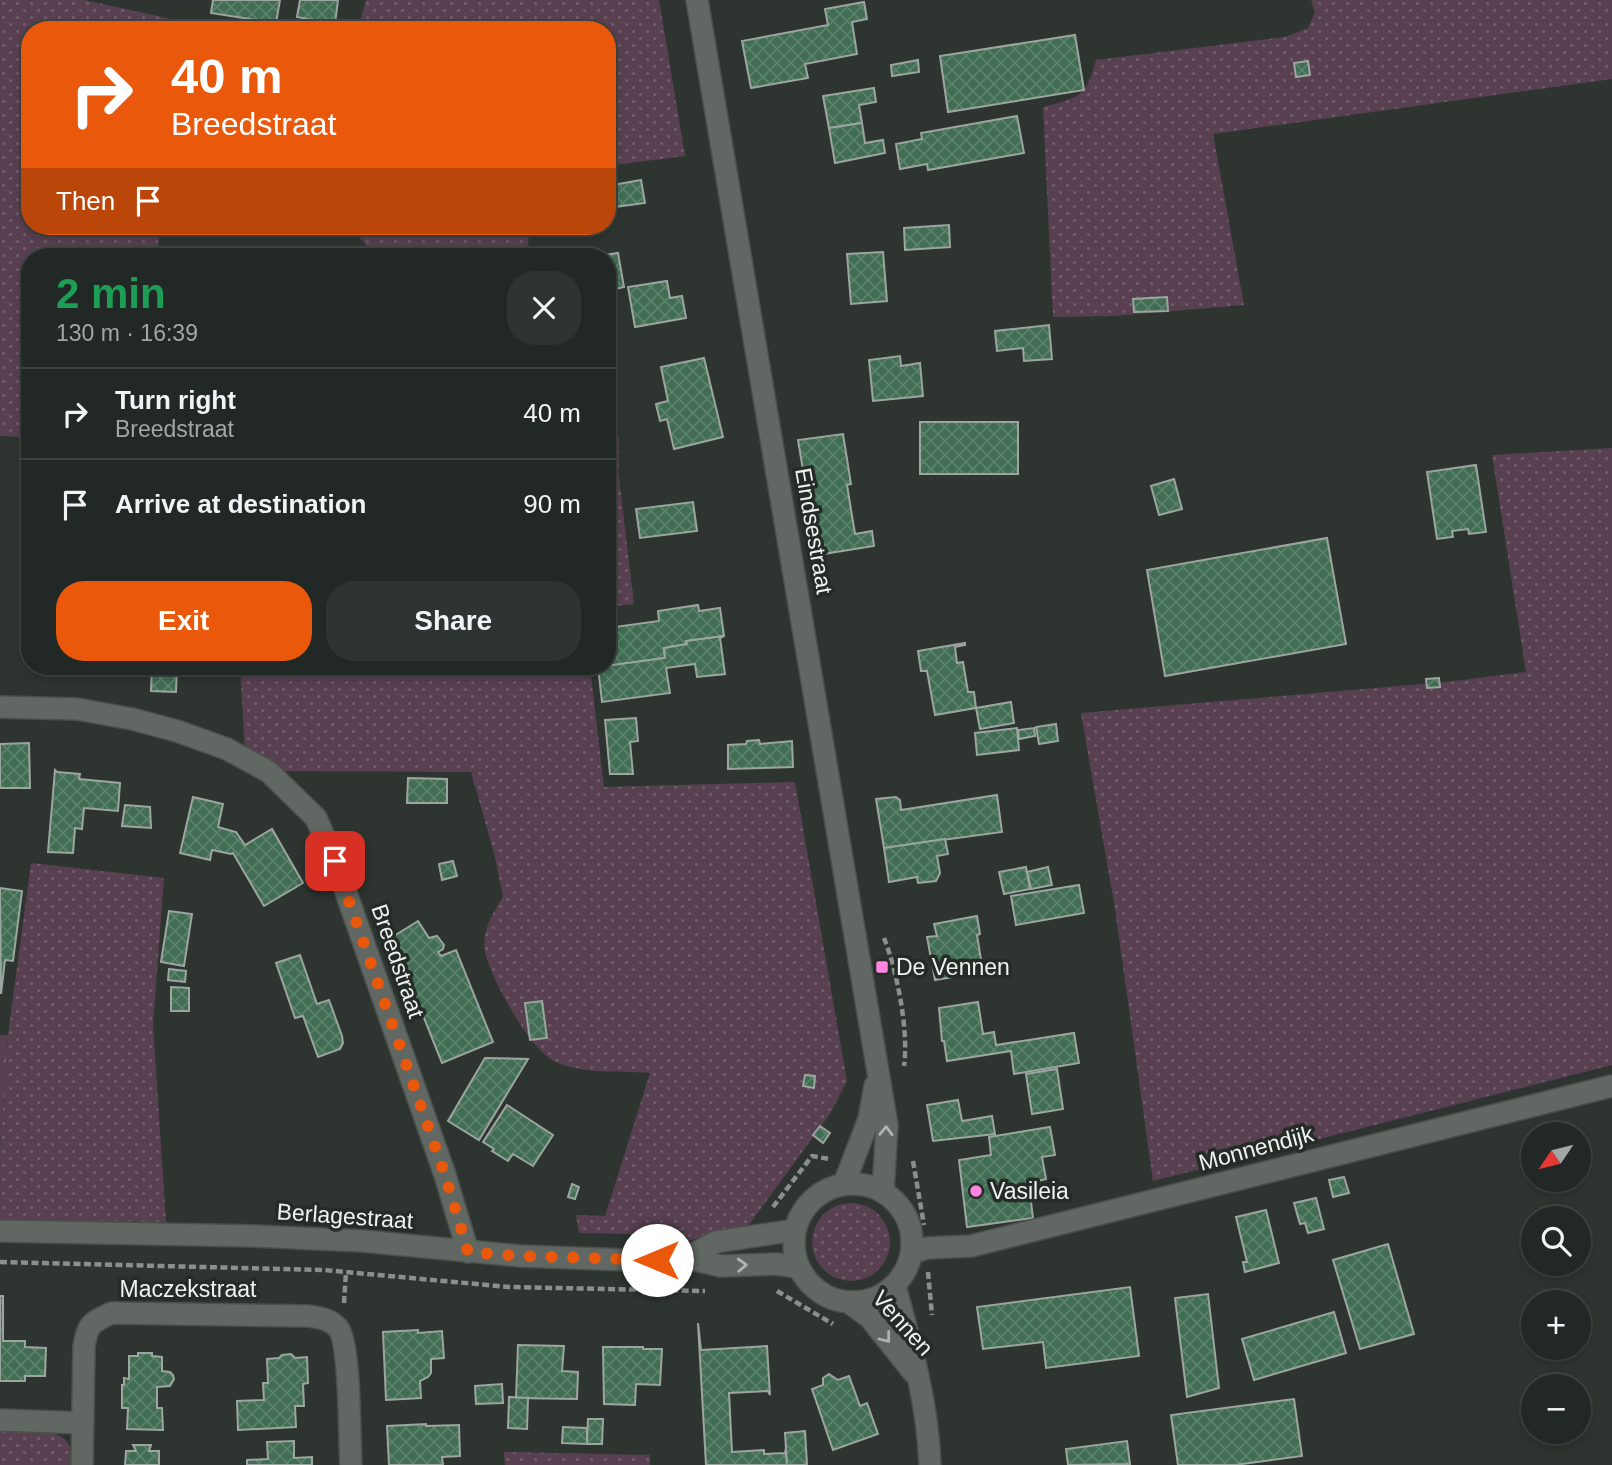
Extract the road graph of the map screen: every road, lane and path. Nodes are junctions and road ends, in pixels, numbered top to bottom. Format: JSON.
{"nodes":[{"id":1,"x":696,"y":0,"type":"edge"},
{"id":2,"x":0,"y":707,"type":"edge"},
{"id":3,"x":878,"y":1071,"type":"junction"},
{"id":4,"x":1612,"y":1086,"type":"edge"},
{"id":5,"x":852,"y":1164,"type":"junction"},
{"id":6,"x":916,"y":1176,"type":"dead end"},
{"id":7,"x":883,"y":1182,"type":"junction"},
{"id":8,"x":844,"y":1184,"type":"junction"},
{"id":9,"x":0,"y":1231,"type":"edge"},
{"id":10,"x":784,"y":1231,"type":"junction"},
{"id":11,"x":468,"y":1252,"type":"junction"},
{"id":12,"x":912,"y":1253,"type":"junction"},
{"id":13,"x":686,"y":1258,"type":"junction"},
{"id":14,"x":0,"y":1262,"type":"edge"},
{"id":15,"x":798,"y":1267,"type":"junction"},
{"id":16,"x":895,"y":1286,"type":"junction"},
{"id":17,"x":710,"y":1291,"type":"dead end"},
{"id":18,"x":850,"y":1303,"type":"junction"},
{"id":19,"x":918,"y":1378,"type":"junction"},
{"id":20,"x":0,"y":1420,"type":"edge"},
{"id":21,"x":83,"y":1423,"type":"junction"},
{"id":22,"x":82,"y":1465,"type":"edge"},
{"id":23,"x":351,"y":1465,"type":"edge"},
{"id":24,"x":930,"y":1465,"type":"edge"}],
"edges":[{"from":1,"to":3,"type":"street","name":"Eindsestraat"},
{"from":2,"to":11,"type":"street","name":"Breedstraat"},
{"from":3,"to":5,"type":"street","name":"Eindsestraat"},
{"from":7,"to":3,"type":"street","name":"Eindsestraat","one_way":true},
{"from":4,"to":12,"type":"street","name":"Monnendijk"},
{"from":5,"to":8,"type":"street","name":"Eindsestraat"},
{"from":5,"to":10,"type":"path"},
{"from":6,"to":7,"type":"path"},
{"from":7,"to":8,"type":"street"},
{"from":7,"to":12,"type":"street"},
{"from":8,"to":10,"type":"street"},
{"from":9,"to":11,"type":"street","name":"Berlagestraat"},
{"from":10,"to":13,"type":"street","name":"Berlagestraat"},
{"from":10,"to":15,"type":"street"},
{"from":11,"to":13,"type":"street","name":"Berlagestraat"},
{"from":12,"to":16,"type":"street"},
{"from":13,"to":15,"type":"street","name":"Berlagestraat","one_way":true},
{"from":14,"to":17,"type":"path"},
{"from":15,"to":18,"type":"street"},
{"from":16,"to":18,"type":"street"},
{"from":16,"to":19,"type":"street","name":"Vennen"},
{"from":18,"to":19,"type":"street","name":"Vennen","one_way":true},
{"from":19,"to":24,"type":"street","name":"Vennen"},
{"from":20,"to":21,"type":"street"},
{"from":21,"to":22,"type":"street","name":"Maczekstraat"},
{"from":21,"to":23,"type":"street","name":"Maczekstraat"}]}
